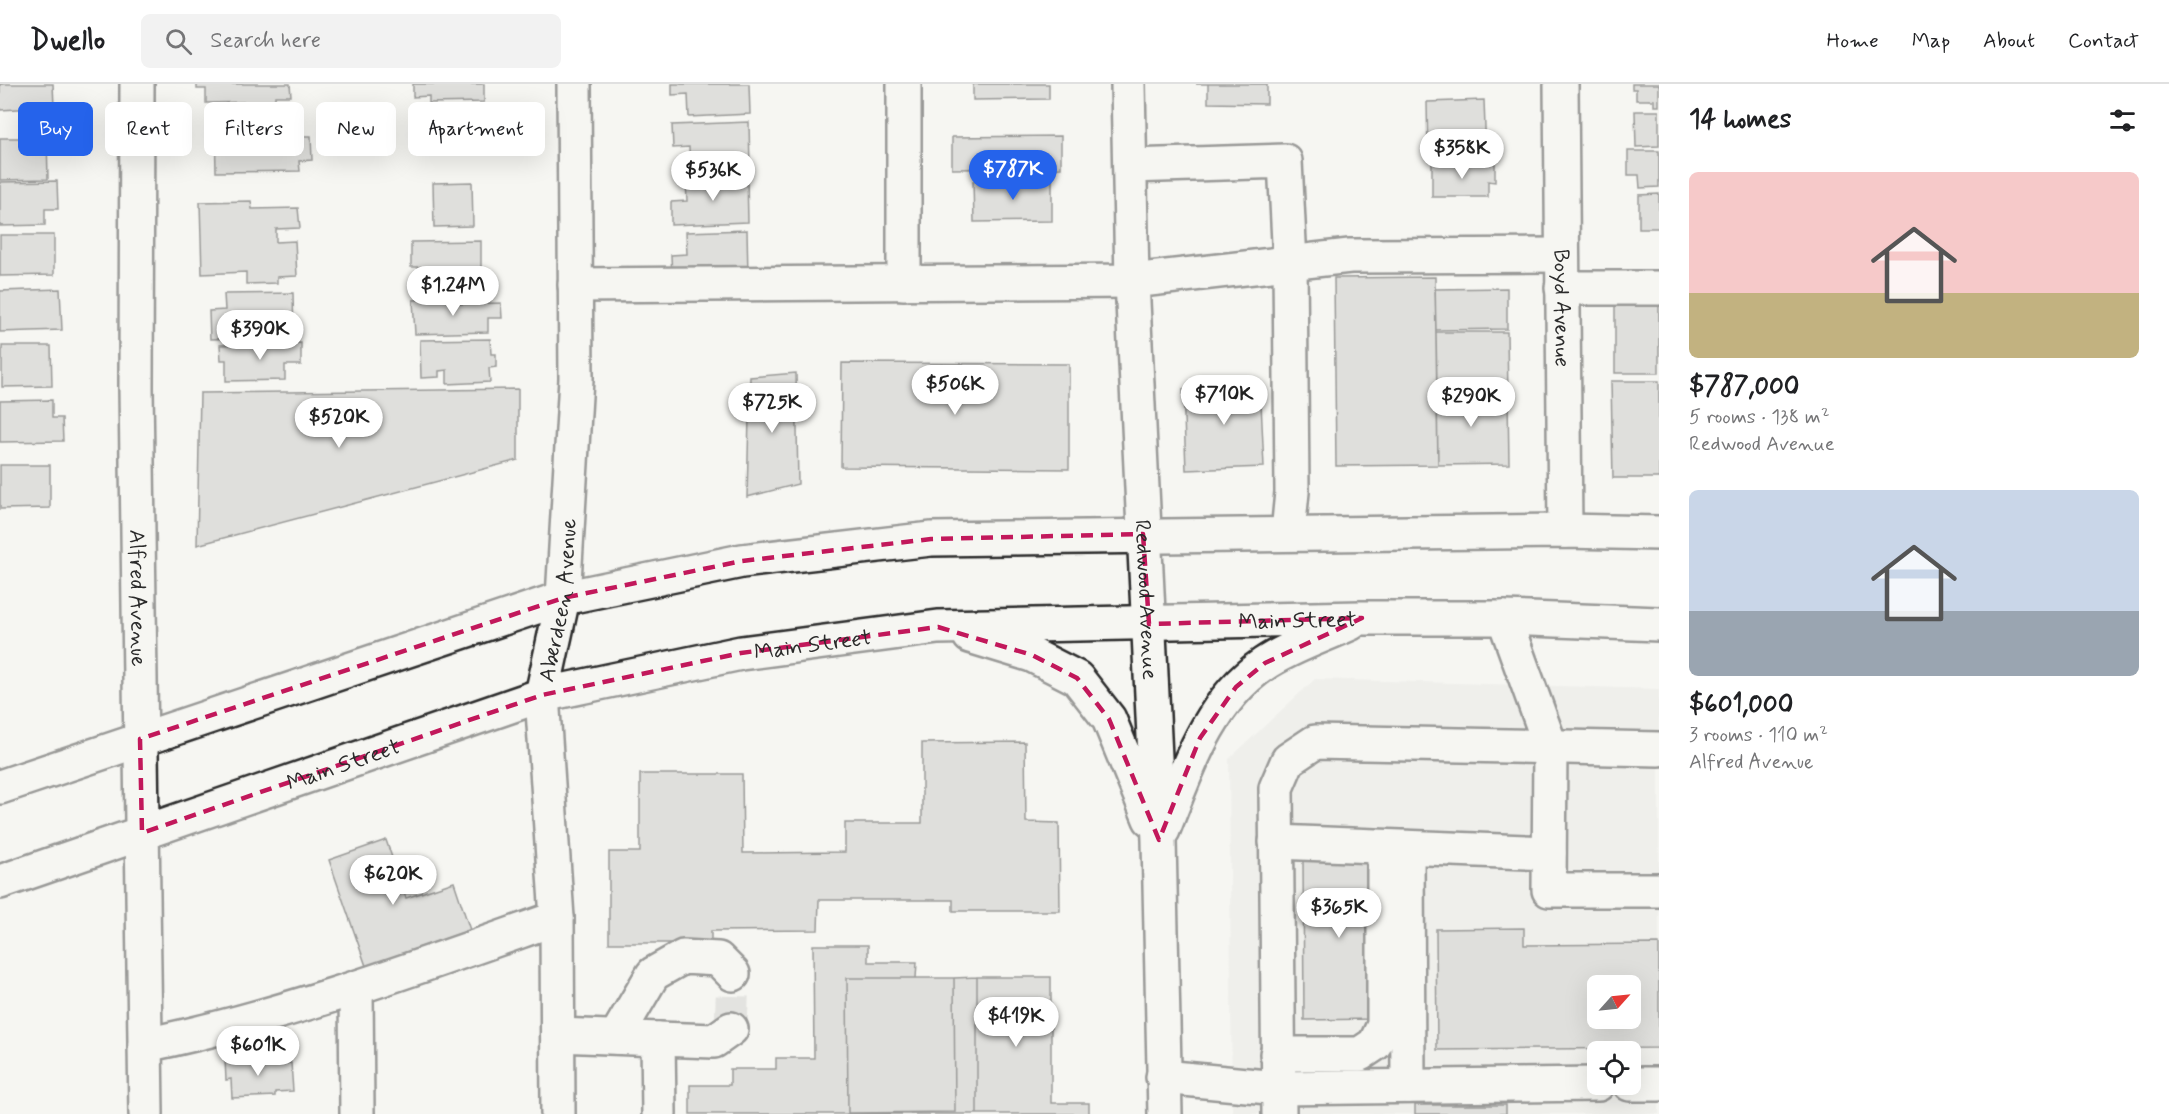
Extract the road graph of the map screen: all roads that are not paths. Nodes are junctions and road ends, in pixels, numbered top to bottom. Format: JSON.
{"nodes":[{"id":1,"x":137,"y":84,"type":"edge"},
{"id":2,"x":574,"y":84,"type":"edge"},
{"id":3,"x":904,"y":84,"type":"edge"},
{"id":4,"x":1128,"y":84,"type":"edge"},
{"id":5,"x":1561,"y":84,"type":"edge"},
{"id":6,"x":1130,"y":166,"type":"junction"},
{"id":7,"x":1562,"y":255,"type":"junction"},
{"id":8,"x":1290,"y":263,"type":"junction"},
{"id":9,"x":1132,"y":281,"type":"junction"},
{"id":10,"x":904,"y":283,"type":"junction"},
{"id":11,"x":576,"y":285,"type":"junction"},
{"id":12,"x":1562,"y":288,"type":"junction"},
{"id":13,"x":1659,"y":288,"type":"edge"},
{"id":14,"x":1565,"y":531,"type":"junction"},
{"id":15,"x":1288,"y":533,"type":"junction"},
{"id":16,"x":1659,"y":533,"type":"edge"},
{"id":17,"x":1143,"y":534,"type":"junction"},
{"id":18,"x":563,"y":598,"type":"junction"},
{"id":19,"x":1362,"y":618,"type":"junction"},
{"id":20,"x":1504,"y":618,"type":"junction"},
{"id":21,"x":1149,"y":624,"type":"junction"},
{"id":22,"x":1659,"y":624,"type":"edge"},
{"id":23,"x":938,"y":627,"type":"junction"},
{"id":24,"x":542,"y":695,"type":"junction"},
{"id":25,"x":140,"y":738,"type":"junction"},
{"id":26,"x":1550,"y":745,"type":"junction"},
{"id":27,"x":1659,"y":749,"type":"edge"},
{"id":28,"x":0,"y":788,"type":"edge"},
{"id":29,"x":142,"y":833,"type":"junction"},
{"id":30,"x":1159,"y":840,"type":"junction"},
{"id":31,"x":1276,"y":843,"type":"junction"},
{"id":32,"x":1395,"y":847,"type":"junction"},
{"id":33,"x":1549,"y":854,"type":"junction"},
{"id":34,"x":0,"y":882,"type":"edge"},
{"id":35,"x":1659,"y":890,"type":"edge"},
{"id":36,"x":557,"y":918,"type":"junction"},
{"id":37,"x":733,"y":974,"type":"dead end"},
{"id":38,"x":356,"y":989,"type":"junction"},
{"id":39,"x":731,"y":1029,"type":"dead end"},
{"id":40,"x":558,"y":1035,"type":"junction"},
{"id":41,"x":616,"y":1037,"type":"junction"},
{"id":42,"x":658,"y":1039,"type":"junction"},
{"id":43,"x":145,"y":1045,"type":"junction"},
{"id":44,"x":1277,"y":1054,"type":"junction"},
{"id":45,"x":1163,"y":1077,"type":"junction"},
{"id":46,"x":1587,"y":1084,"type":"edge"},
{"id":47,"x":1641,"y":1084,"type":"edge"},
{"id":48,"x":1659,"y":1084,"type":"edge"},
{"id":49,"x":1408,"y":1086,"type":"junction"},
{"id":50,"x":1346,"y":1100,"type":"edge"},
{"id":51,"x":1279,"y":1101,"type":"edge"},
{"id":52,"x":146,"y":1114,"type":"edge"},
{"id":53,"x":357,"y":1114,"type":"edge"},
{"id":54,"x":558,"y":1114,"type":"edge"},
{"id":55,"x":659,"y":1114,"type":"edge"},
{"id":56,"x":1165,"y":1114,"type":"edge"}],
"edges":[{"from":1,"to":25,"type":"main road","name":"Alfred Avenue"},
{"from":2,"to":11,"type":"main road","name":"Aberdeen Avenue"},
{"from":3,"to":10,"type":"main road"},
{"from":4,"to":6,"type":"main road","name":"Redwood Avenue"},
{"from":5,"to":7,"type":"main road","name":"Boyd Avenue"},
{"from":6,"to":8,"type":"main road"},
{"from":6,"to":9,"type":"main road","name":"Redwood Avenue"},
{"from":7,"to":8,"type":"main road"},
{"from":7,"to":12,"type":"main road","name":"Boyd Avenue"},
{"from":8,"to":9,"type":"main road"},
{"from":8,"to":15,"type":"main road"},
{"from":9,"to":10,"type":"main road"},
{"from":9,"to":17,"type":"main road","name":"Redwood Avenue"},
{"from":10,"to":11,"type":"main road"},
{"from":11,"to":18,"type":"main road","name":"Aberdeen Avenue"},
{"from":12,"to":13,"type":"main road"},
{"from":12,"to":14,"type":"main road","name":"Boyd Avenue"},
{"from":14,"to":15,"type":"main road"},
{"from":14,"to":16,"type":"main road"},
{"from":15,"to":17,"type":"main road"},
{"from":17,"to":18,"type":"main road"},
{"from":17,"to":21,"type":"main road","name":"Redwood Avenue"},
{"from":18,"to":24,"type":"main road","name":"Aberdeen Avenue"},
{"from":18,"to":25,"type":"main road"},
{"from":19,"to":20,"type":"main road","name":"Main Street"},
{"from":19,"to":21,"type":"main road","name":"Main Street"},
{"from":19,"to":30,"type":"main road"},
{"from":20,"to":22,"type":"main road","name":"Main Street"},
{"from":20,"to":26,"type":"main road"},
{"from":21,"to":23,"type":"main road","name":"Main Street"},
{"from":21,"to":30,"type":"main road","name":"Redwood Avenue"},
{"from":23,"to":24,"type":"main road","name":"Main Street"},
{"from":23,"to":30,"type":"main road"},
{"from":24,"to":29,"type":"main road","name":"Main Street"},
{"from":24,"to":36,"type":"main road","name":"Aberdeen Avenue"},
{"from":25,"to":28,"type":"main road"},
{"from":25,"to":29,"type":"main road","name":"Alfred Avenue"},
{"from":26,"to":27,"type":"main road"},
{"from":26,"to":31,"type":"main road"},
{"from":26,"to":33,"type":"main road"},
{"from":29,"to":34,"type":"main road","name":"Main Street"},
{"from":29,"to":43,"type":"main road","name":"Alfred Avenue"},
{"from":30,"to":45,"type":"main road","name":"Redwood Avenue"},
{"from":31,"to":32,"type":"main road"},
{"from":31,"to":44,"type":"main road"},
{"from":32,"to":33,"type":"main road"},
{"from":32,"to":44,"type":"main road"},
{"from":32,"to":49,"type":"main road"},
{"from":33,"to":35,"type":"main road"},
{"from":36,"to":38,"type":"main road"},
{"from":36,"to":40,"type":"main road","name":"Aberdeen Avenue"},
{"from":37,"to":41,"type":"main road"},
{"from":38,"to":43,"type":"main road"},
{"from":38,"to":53,"type":"main road"},
{"from":39,"to":42,"type":"main road"},
{"from":40,"to":41,"type":"main road"},
{"from":40,"to":54,"type":"main road","name":"Aberdeen Avenue"},
{"from":41,"to":42,"type":"main road"},
{"from":42,"to":55,"type":"main road"},
{"from":43,"to":52,"type":"main road","name":"Alfred Avenue"},
{"from":44,"to":51,"type":"main road"},
{"from":45,"to":51,"type":"main road"},
{"from":45,"to":56,"type":"main road","name":"Redwood Avenue"},
{"from":46,"to":49,"type":"main road"},
{"from":47,"to":48,"type":"main road"},
{"from":49,"to":50,"type":"main road"},
{"from":50,"to":51,"type":"main road"}]}
